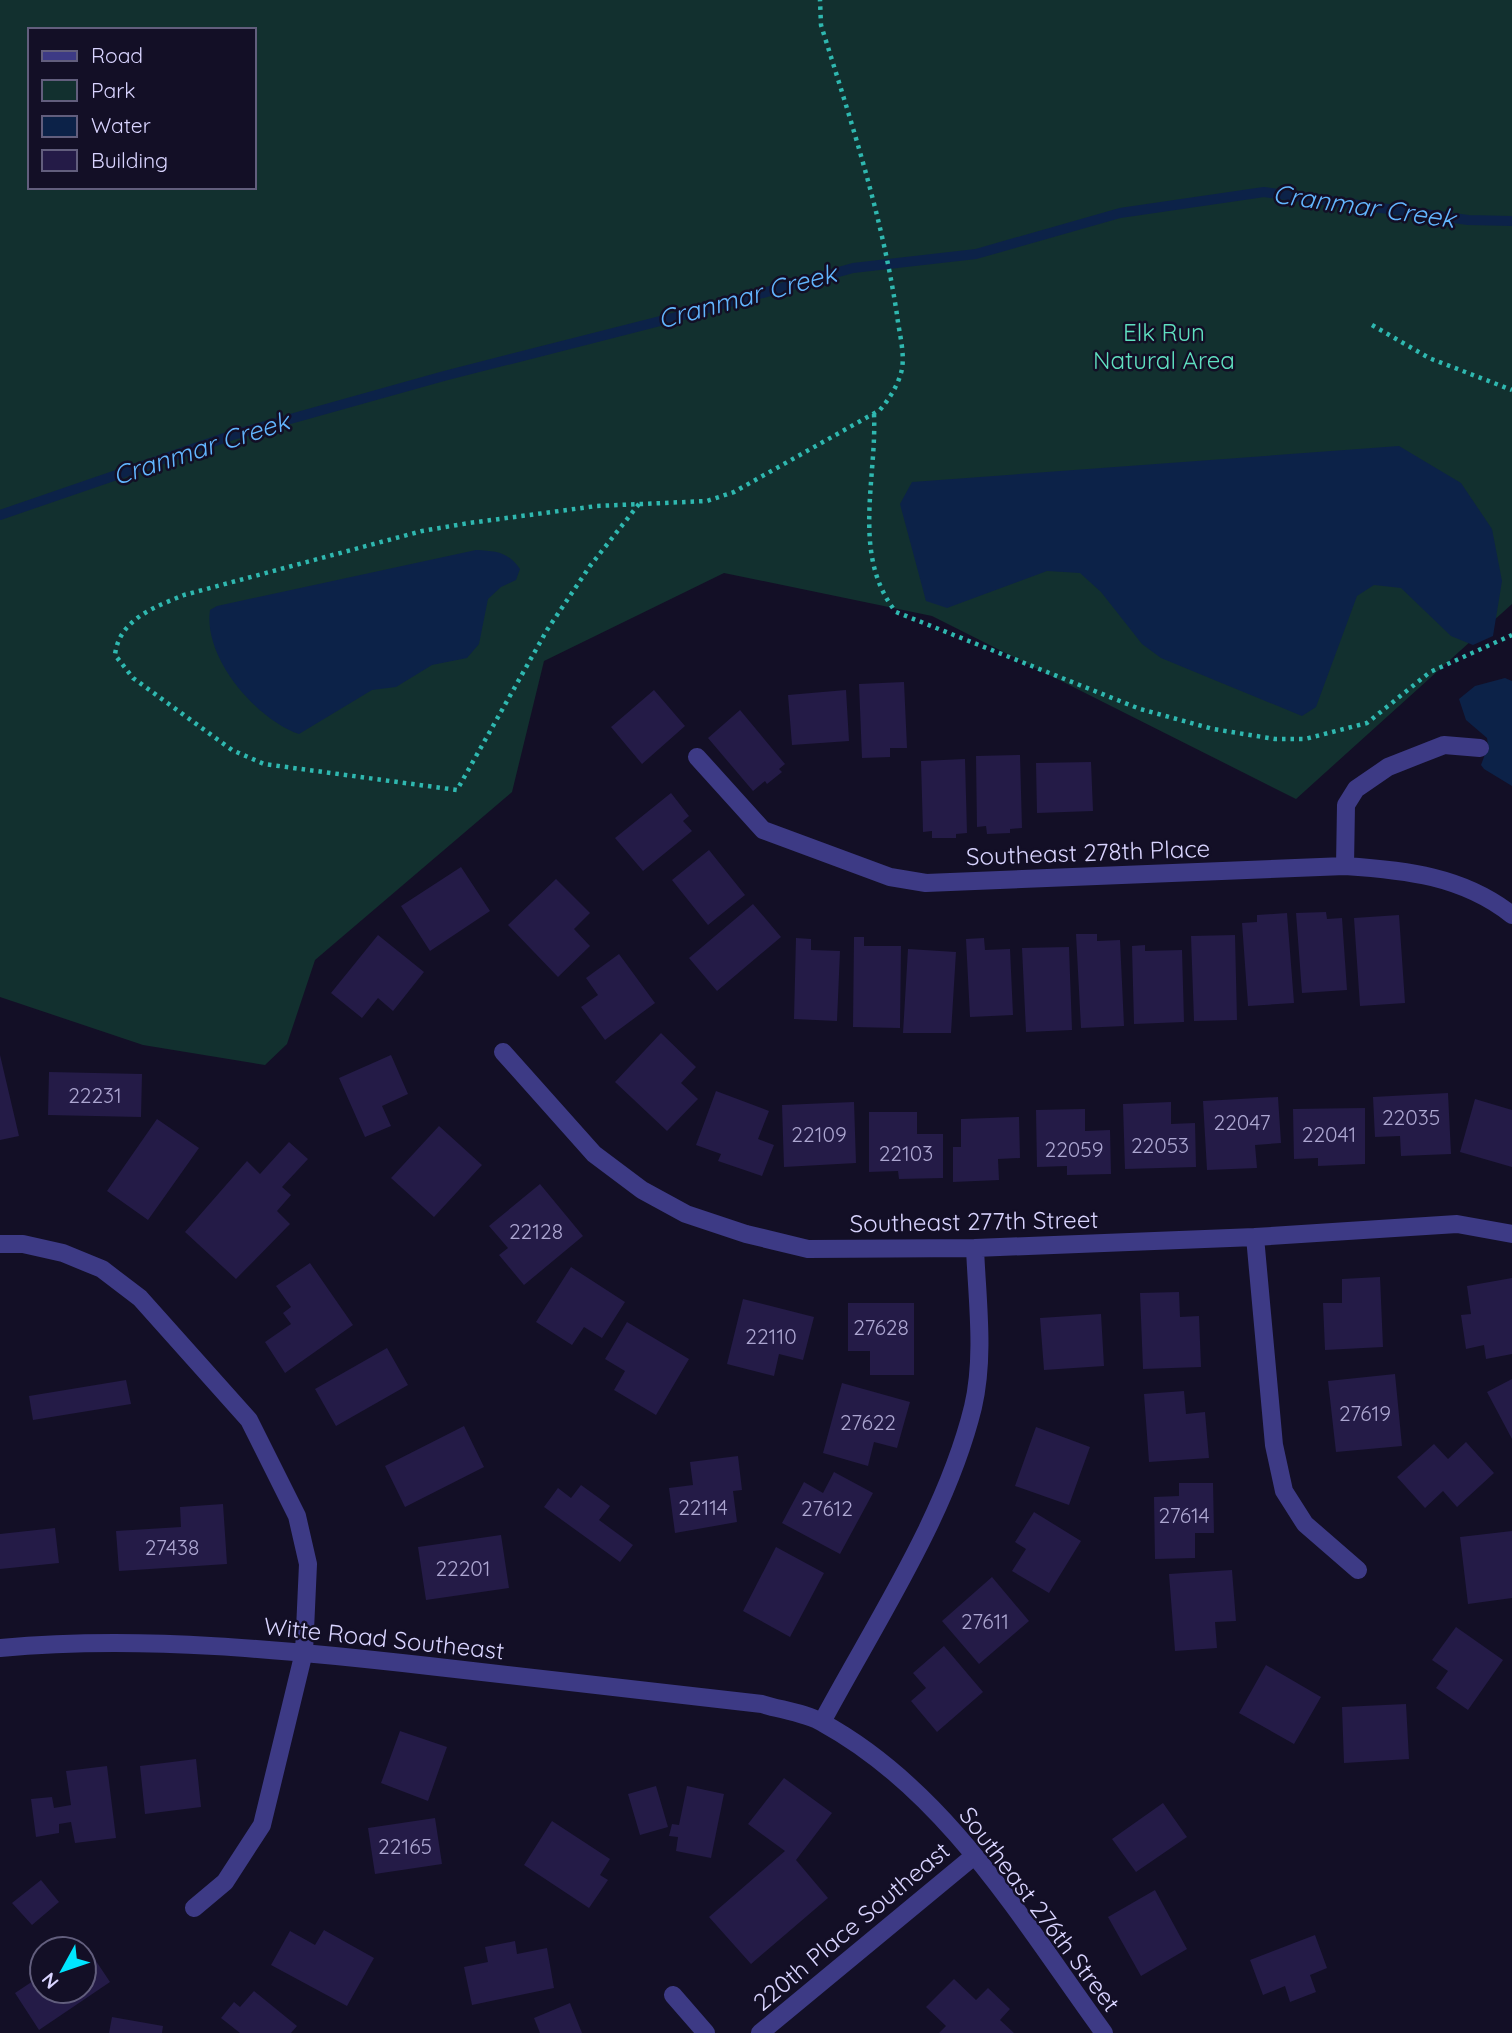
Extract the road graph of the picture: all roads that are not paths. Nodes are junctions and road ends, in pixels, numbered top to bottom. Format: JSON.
{"nodes":[{"id":1,"x":1479,"y":748,"type":"dead end"},
{"id":2,"x":697,"y":757,"type":"dead end"},
{"id":3,"x":1345,"y":866,"type":"junction"},
{"id":4,"x":1512,"y":915,"type":"edge"},
{"id":5,"x":503,"y":1052,"type":"dead end"},
{"id":6,"x":1512,"y":1234,"type":"edge"},
{"id":7,"x":1255,"y":1237,"type":"junction"},
{"id":8,"x":0,"y":1244,"type":"edge"},
{"id":9,"x":975,"y":1248,"type":"junction"},
{"id":10,"x":1358,"y":1570,"type":"dead end"},
{"id":11,"x":0,"y":1648,"type":"edge"},
{"id":12,"x":304,"y":1652,"type":"junction"},
{"id":13,"x":762,"y":1704,"type":"joint"},
{"id":14,"x":821,"y":1722,"type":"junction"},
{"id":15,"x":974,"y":1856,"type":"junction"},
{"id":16,"x":194,"y":1908,"type":"dead end"},
{"id":17,"x":673,"y":1995,"type":"dead end"},
{"id":18,"x":705,"y":2033,"type":"edge"},
{"id":19,"x":760,"y":2033,"type":"edge"},
{"id":20,"x":1104,"y":2033,"type":"edge"}],
"edges":[{"from":1,"to":3,"type":"street"},
{"from":2,"to":3,"type":"street","name":"Southeast 278th Place"},
{"from":3,"to":4,"type":"street","name":"Southeast 278th Place"},
{"from":5,"to":9,"type":"street","name":"Southeast 277th Street"},
{"from":6,"to":7,"type":"street","name":"Southeast 277th Street"},
{"from":7,"to":9,"type":"street","name":"Southeast 277th Street"},
{"from":7,"to":10,"type":"street"},
{"from":8,"to":12,"type":"street"},
{"from":9,"to":14,"type":"street"},
{"from":11,"to":12,"type":"street","name":"Witte Road Southeast"},
{"from":12,"to":13,"type":"street","name":"Witte Road Southeast"},
{"from":12,"to":16,"type":"street"},
{"from":13,"to":14,"type":"street","name":"Southeast 276th Street"},
{"from":14,"to":15,"type":"street","name":"Southeast 276th Street"},
{"from":15,"to":19,"type":"street","name":"220th Place Southeast"},
{"from":15,"to":20,"type":"street","name":"Southeast 276th Street"},
{"from":17,"to":18,"type":"street"}]}
